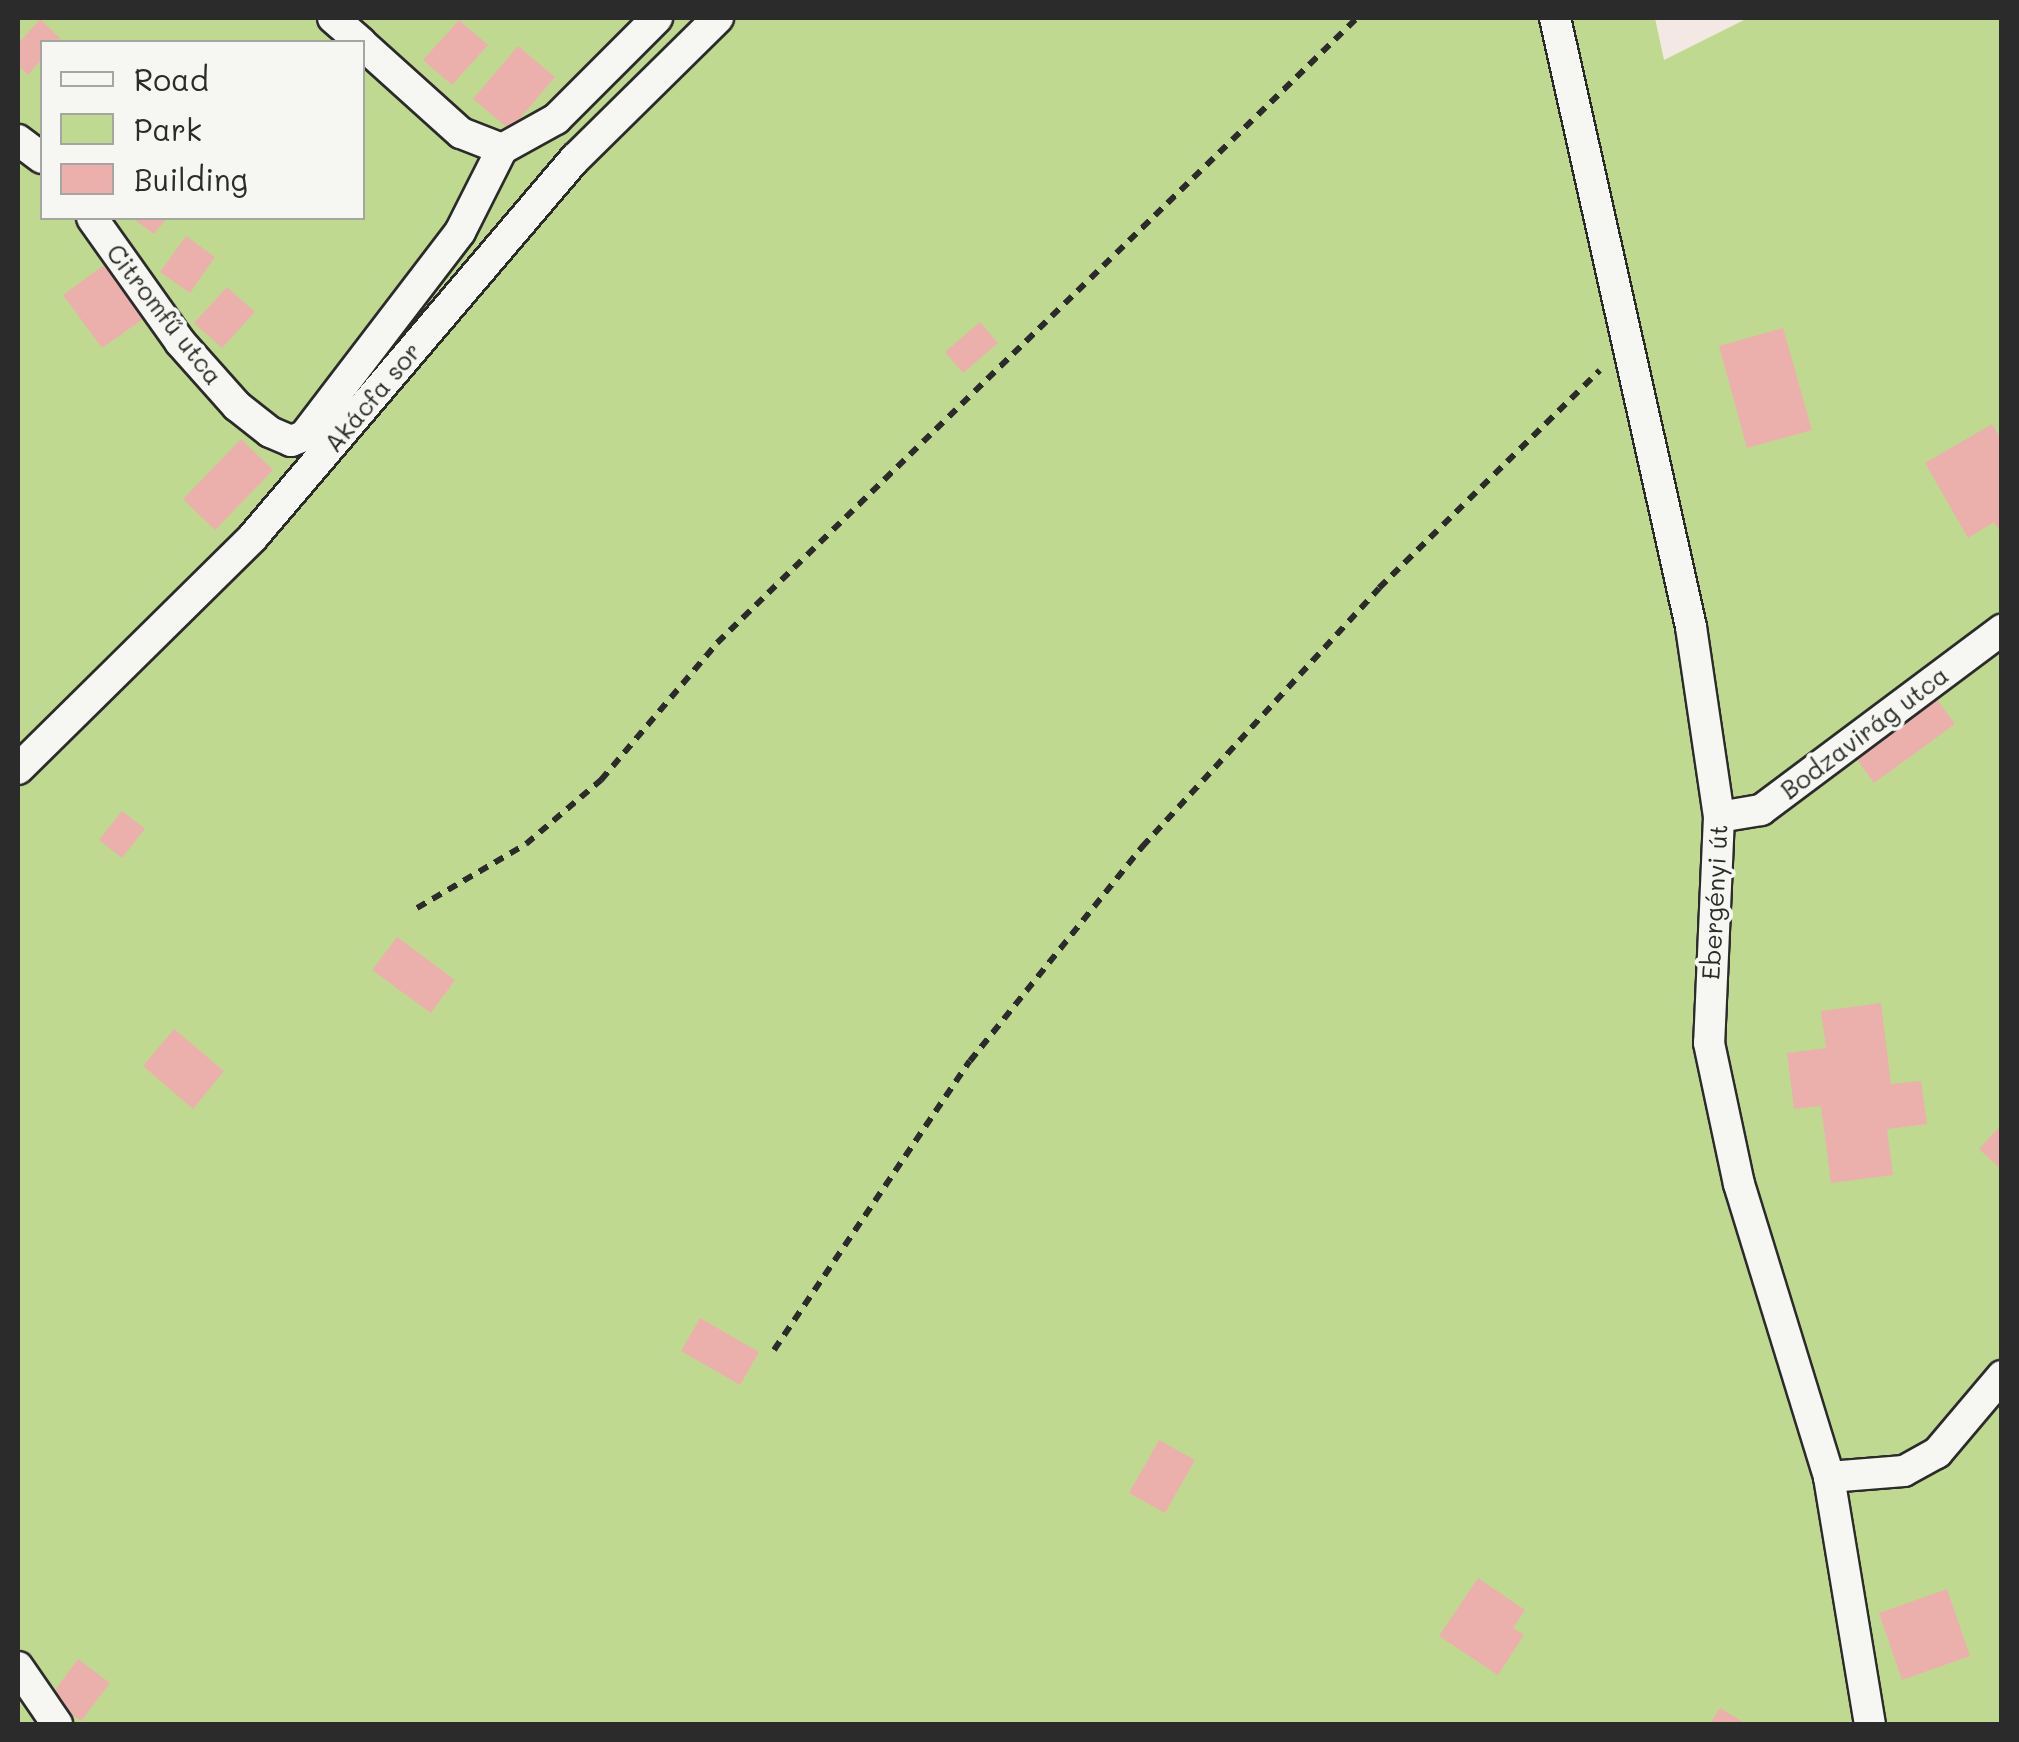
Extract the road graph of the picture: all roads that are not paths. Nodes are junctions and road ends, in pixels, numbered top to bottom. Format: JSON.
{"nodes":[{"id":1,"x":334,"y":18,"type":"edge"},
{"id":2,"x":657,"y":18,"type":"edge"},
{"id":3,"x":718,"y":18,"type":"edge"},
{"id":4,"x":1554,"y":18,"type":"edge"},
{"id":5,"x":359,"y":40,"type":"edge"},
{"id":6,"x":365,"y":46,"type":"edge"},
{"id":7,"x":18,"y":140,"type":"edge"},
{"id":8,"x":502,"y":150,"type":"junction"},
{"id":9,"x":40,"y":156,"type":"edge"},
{"id":10,"x":93,"y":220,"type":"edge"},
{"id":11,"x":2002,"y":630,"type":"edge"},
{"id":12,"x":18,"y":769,"type":"edge"},
{"id":13,"x":1719,"y":817,"type":"junction"},
{"id":14,"x":2002,"y":1376,"type":"edge"},
{"id":15,"x":1829,"y":1477,"type":"junction"},
{"id":16,"x":18,"y":1667,"type":"edge"},
{"id":17,"x":57,"y":1724,"type":"edge"},
{"id":18,"x":1870,"y":1724,"type":"edge"}],
"edges":[{"from":1,"to":5,"type":"street"},
{"from":2,"to":8,"type":"street"},
{"from":3,"to":12,"type":"street","name":"Akácfa sor"},
{"from":4,"to":13,"type":"street","name":"Ebergényi út"},
{"from":6,"to":8,"type":"street"},
{"from":7,"to":9,"type":"street"},
{"from":8,"to":10,"type":"street","name":"Citromfű utca"},
{"from":11,"to":13,"type":"street","name":"Bodzavirág utca"},
{"from":13,"to":15,"type":"street","name":"Ebergényi út"},
{"from":14,"to":15,"type":"street"},
{"from":15,"to":18,"type":"street","name":"Ebergényi út"},
{"from":16,"to":17,"type":"street"}]}
